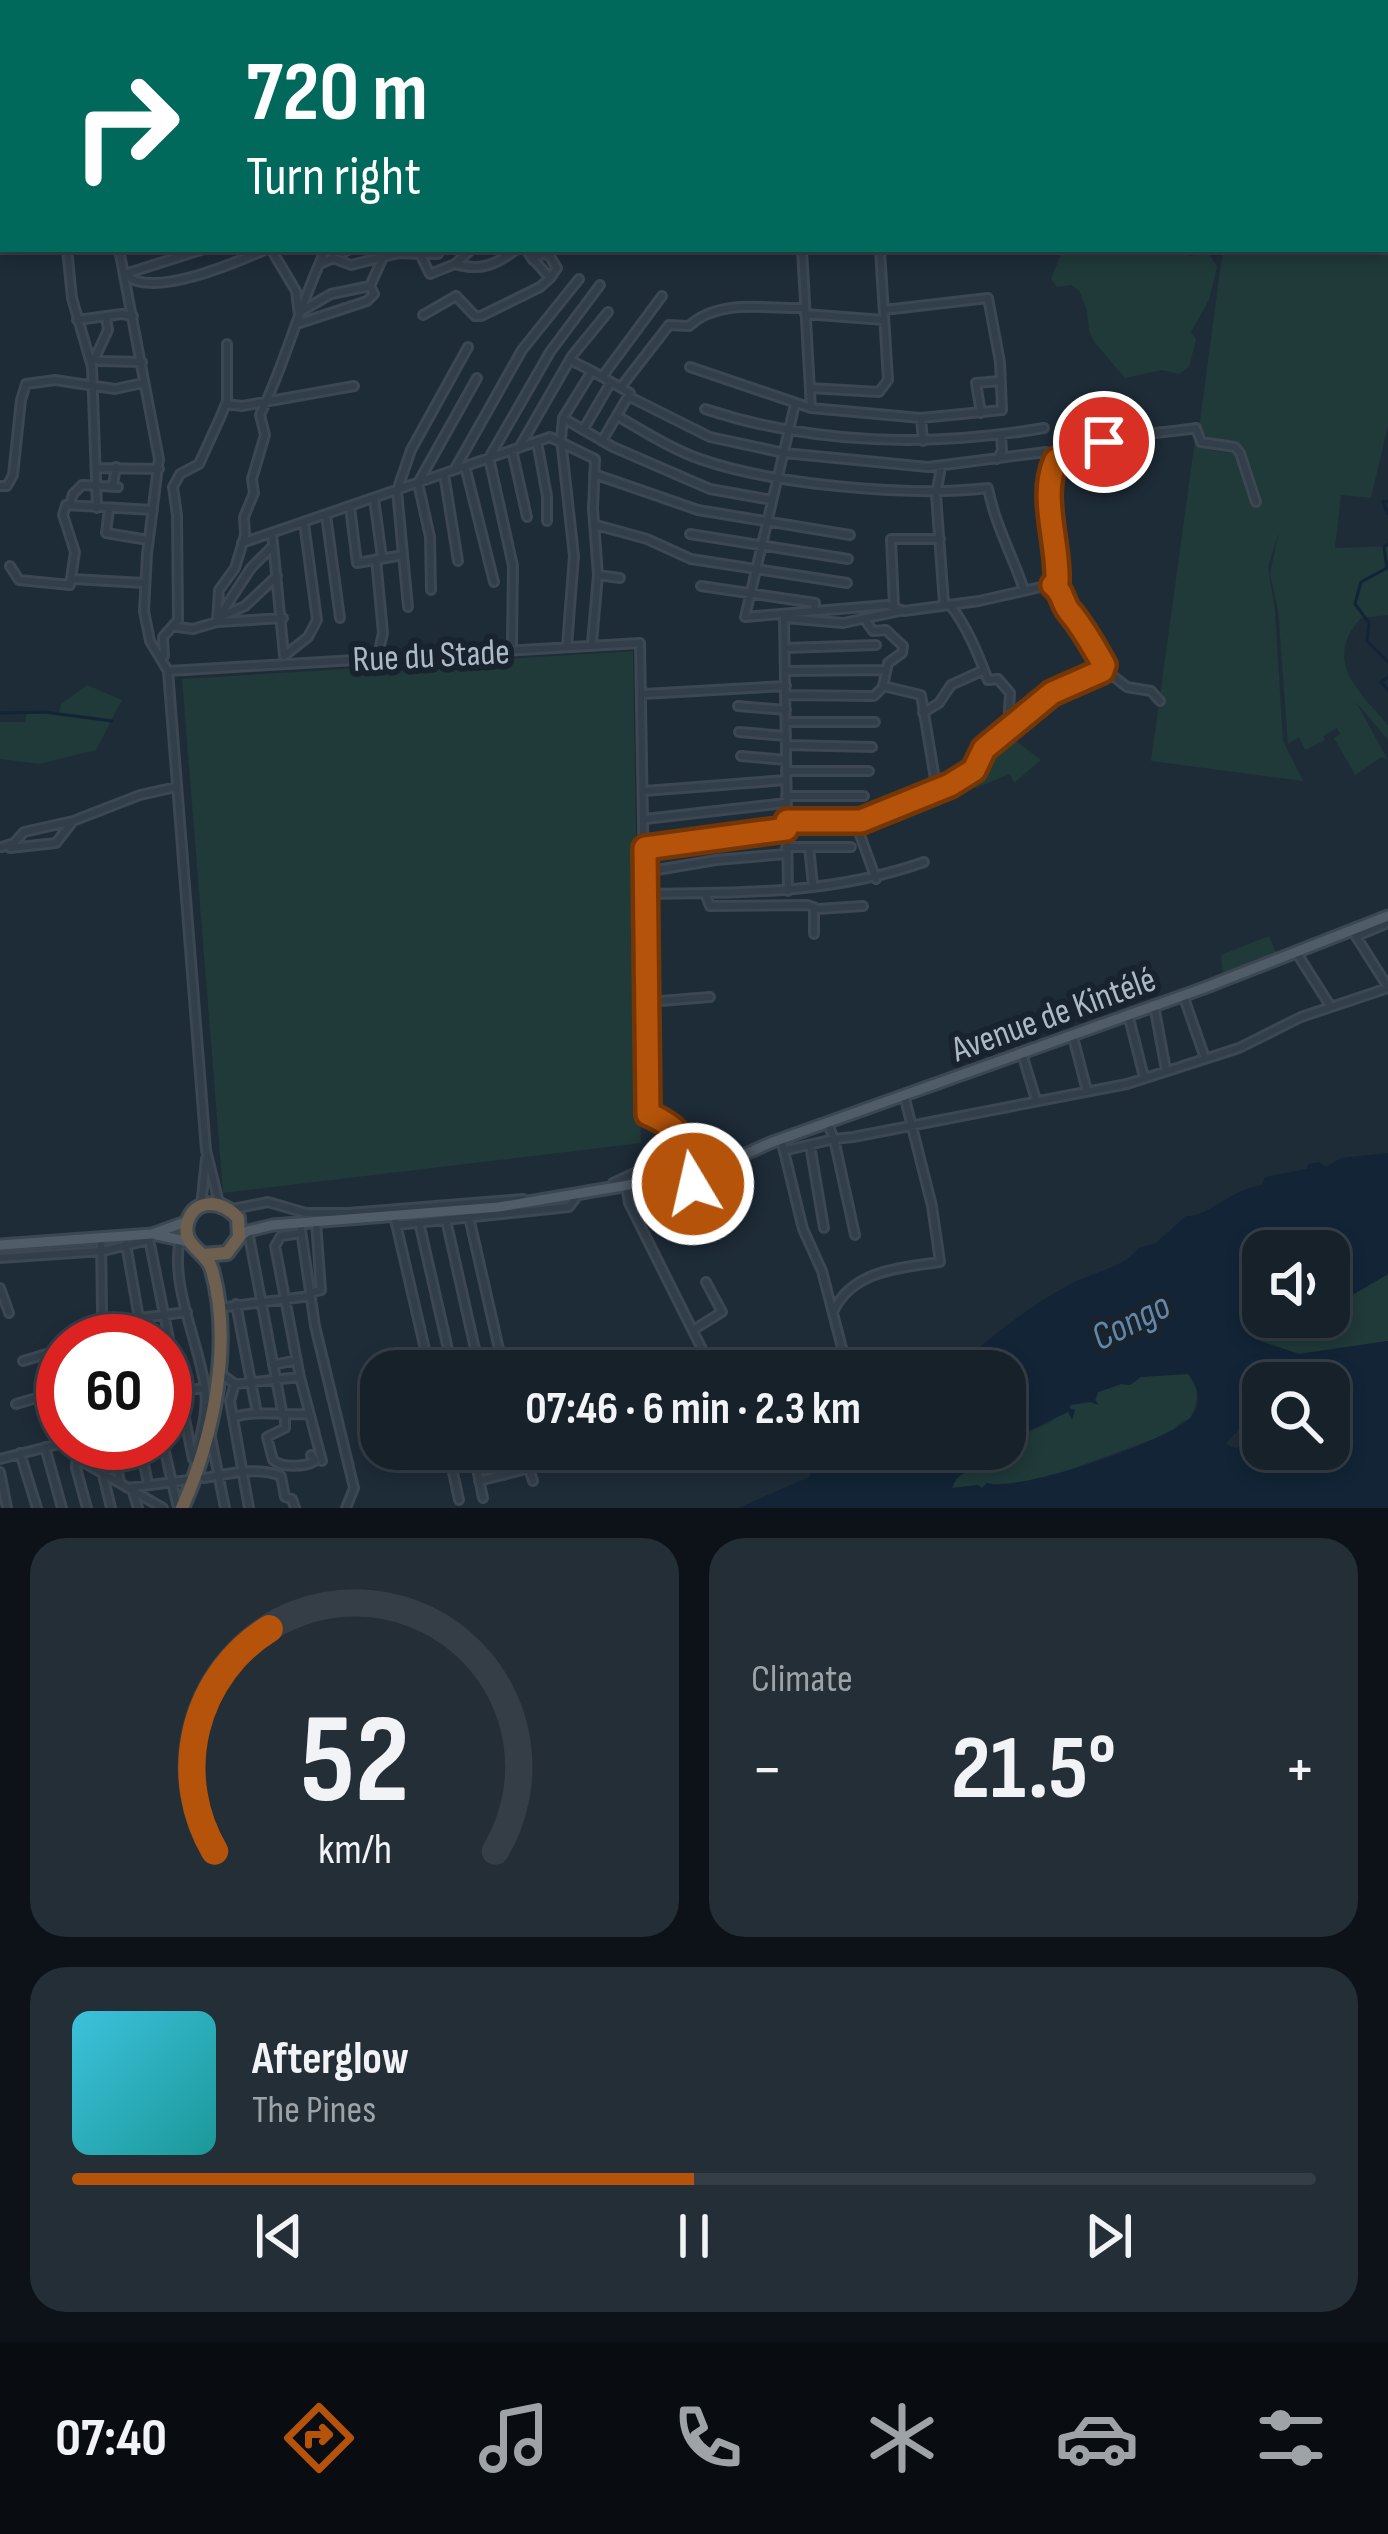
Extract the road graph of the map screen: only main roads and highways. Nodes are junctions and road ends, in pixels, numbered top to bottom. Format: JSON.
{"nodes":[{"id":1,"x":1388,"y":920,"type":"edge"},
{"id":2,"x":734,"y":1156,"type":"junction"},
{"id":3,"x":688,"y":1160,"type":"junction"},
{"id":4,"x":708,"y":1171,"type":"junction"},
{"id":5,"x":682,"y":1180,"type":"junction"},
{"id":6,"x":652,"y":1181,"type":"junction"},
{"id":7,"x":229,"y":1210,"type":"junction"},
{"id":8,"x":188,"y":1221,"type":"junction"},
{"id":9,"x":273,"y":1226,"type":"junction"},
{"id":10,"x":243,"y":1234,"type":"junction"},
{"id":11,"x":150,"y":1236,"type":"junction"},
{"id":12,"x":185,"y":1240,"type":"junction"},
{"id":13,"x":0,"y":1244,"type":"edge"},
{"id":14,"x":226,"y":1253,"type":"junction"},
{"id":15,"x":204,"y":1255,"type":"junction"},
{"id":16,"x":180,"y":1507,"type":"edge"}],
"edges":[{"from":1,"to":2,"type":"main road","name":"Avenue de Kintélé"},
{"from":2,"to":3,"type":"main road","name":"Avenue de Kintélé"},
{"from":2,"to":4,"type":"main road","name":"Avenue de Kintélé"},
{"from":3,"to":4,"type":"main road"},
{"from":3,"to":5,"type":"main road"},
{"from":3,"to":6,"type":"main road","name":"Avenue de Kintélé"},
{"from":4,"to":5,"type":"main road","name":"Avenue de Kintélé"},
{"from":5,"to":6,"type":"main road","name":"Avenue de Kintélé"},
{"from":6,"to":9,"type":"main road","name":"Avenue de Kintélé"},
{"from":7,"to":8,"type":"highway"},
{"from":7,"to":9,"type":"main road","name":"Avenue de Kintélé"},
{"from":7,"to":10,"type":"highway"},
{"from":8,"to":11,"type":"main road"},
{"from":8,"to":12,"type":"highway"},
{"from":9,"to":10,"type":"main road","name":"Avenue de Kintélé"},
{"from":10,"to":14,"type":"highway"},
{"from":11,"to":12,"type":"main road"},
{"from":11,"to":13,"type":"main road"},
{"from":12,"to":15,"type":"highway"},
{"from":14,"to":15,"type":"highway"},
{"from":14,"to":16,"type":"highway"},
{"from":15,"to":16,"type":"highway"}]}
